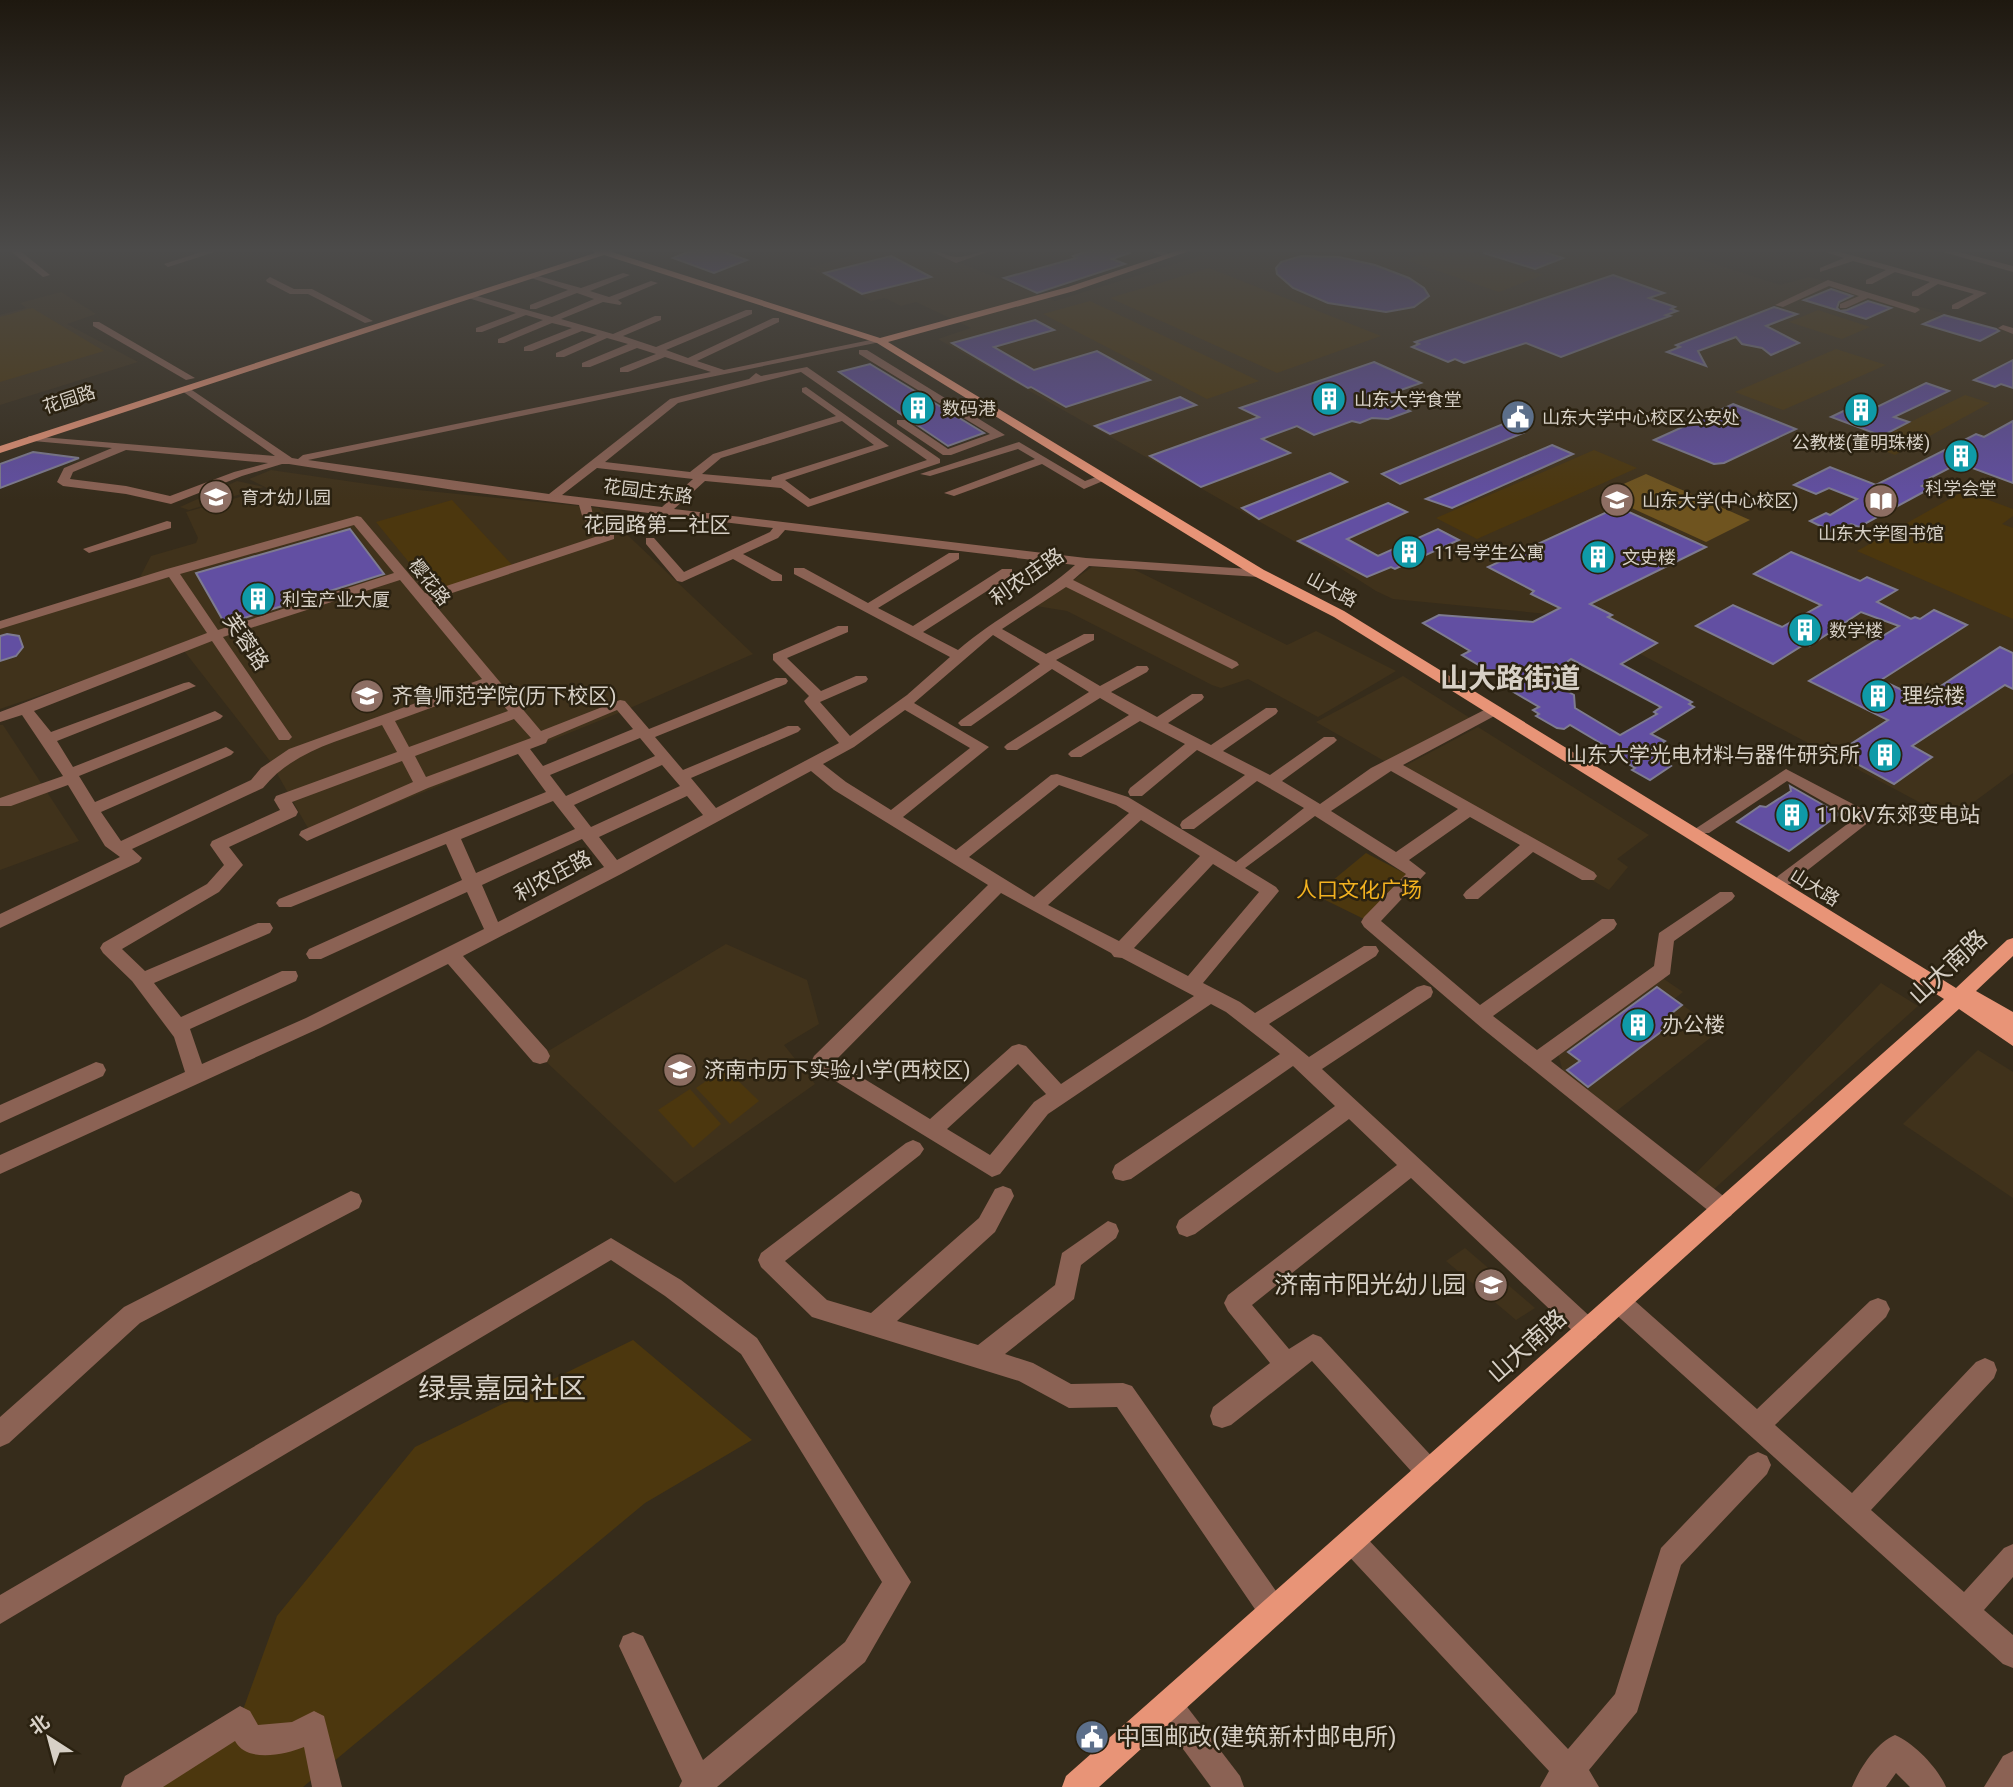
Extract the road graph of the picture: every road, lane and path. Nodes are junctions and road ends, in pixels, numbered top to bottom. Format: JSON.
{"nodes":[{"id":1,"x":110,"y":333,"type":"edge"},
{"id":2,"x":333,"y":333,"type":"edge"},
{"id":3,"x":352,"y":333,"type":"edge"},
{"id":4,"x":519,"y":333,"type":"edge"},
{"id":5,"x":567,"y":333,"type":"edge"},
{"id":6,"x":601,"y":333,"type":"edge"},
{"id":7,"x":617,"y":333,"type":"edge"},
{"id":8,"x":702,"y":333,"type":"edge"},
{"id":9,"x":748,"y":333,"type":"edge"},
{"id":10,"x":862,"y":333,"type":"edge"},
{"id":11,"x":864,"y":333,"type":"edge"},
{"id":12,"x":912,"y":333,"type":"edge"},
{"id":13,"x":913,"y":333,"type":"edge"},
{"id":14,"x":610,"y":336,"type":"junction"},
{"id":15,"x":501,"y":341,"type":"dead end"},
{"id":16,"x":886,"y":341,"type":"junction"},
{"id":17,"x":637,"y":344,"type":"junction"},
{"id":18,"x":528,"y":349,"type":"dead end"},
{"id":19,"x":662,"y":352,"type":"junction"},
{"id":20,"x":863,"y":352,"type":"junction"},
{"id":21,"x":560,"y":355,"type":"dead end"},
{"id":22,"x":689,"y":361,"type":"junction"},
{"id":23,"x":586,"y":365,"type":"dead end"},
{"id":24,"x":761,"y":365,"type":"junction"},
{"id":25,"x":624,"y":370,"type":"dead end"},
{"id":26,"x":723,"y":372,"type":"junction"},
{"id":27,"x":753,"y":381,"type":"junction"},
{"id":28,"x":188,"y":384,"type":"junction"},
{"id":29,"x":806,"y":390,"type":"dead end"},
{"id":30,"x":844,"y":417,"type":"junction"},
{"id":31,"x":33,"y":438,"type":"junction"},
{"id":32,"x":0,"y":440,"type":"edge"},
{"id":33,"x":123,"y":448,"type":"junction"},
{"id":34,"x":0,"y":450,"type":"edge"},
{"id":35,"x":1044,"y":460,"type":"junction"},
{"id":36,"x":289,"y":461,"type":"junction"},
{"id":37,"x":594,"y":464,"type":"junction"},
{"id":38,"x":698,"y":476,"type":"junction"},
{"id":39,"x":916,"y":477,"type":"dead end"},
{"id":40,"x":1104,"y":478,"type":"junction"},
{"id":41,"x":784,"y":485,"type":"junction"},
{"id":42,"x":950,"y":493,"type":"dead end"},
{"id":43,"x":553,"y":497,"type":"junction"},
{"id":44,"x":584,"y":501,"type":"junction"},
{"id":45,"x":665,"y":511,"type":"junction"},
{"id":46,"x":167,"y":525,"type":"dead end"},
{"id":47,"x":778,"y":530,"type":"junction"},
{"id":48,"x":650,"y":541,"type":"dead end"},
{"id":49,"x":89,"y":549,"type":"dead end"},
{"id":50,"x":733,"y":554,"type":"junction"},
{"id":51,"x":1086,"y":562,"type":"junction"},
{"id":52,"x":799,"y":571,"type":"dead end"},
{"id":53,"x":172,"y":572,"type":"junction"},
{"id":54,"x":1007,"y":572,"type":"dead end"},
{"id":55,"x":1259,"y":573,"type":"junction"},
{"id":56,"x":402,"y":575,"type":"junction"},
{"id":57,"x":777,"y":578,"type":"dead end"},
{"id":58,"x":1065,"y":581,"type":"junction"},
{"id":59,"x":422,"y":599,"type":"junction"},
{"id":60,"x":869,"y":608,"type":"junction"},
{"id":61,"x":0,"y":625,"type":"edge"},
{"id":62,"x":843,"y":629,"type":"dead end"},
{"id":63,"x":993,"y":629,"type":"junction"},
{"id":64,"x":913,"y":632,"type":"junction"},
{"id":65,"x":215,"y":635,"type":"junction"},
{"id":66,"x":1089,"y":637,"type":"dead end"},
{"id":67,"x":956,"y":655,"type":"dead end"},
{"id":68,"x":1047,"y":663,"type":"junction"},
{"id":69,"x":1232,"y":666,"type":"dead end"},
{"id":70,"x":1142,"y":669,"type":"dead end"},
{"id":71,"x":861,"y":679,"type":"dead end"},
{"id":72,"x":491,"y":681,"type":"junction"},
{"id":73,"x":781,"y":681,"type":"dead end"},
{"id":74,"x":189,"y":686,"type":"dead end"},
{"id":75,"x":1099,"y":692,"type":"junction"},
{"id":76,"x":1197,"y":697,"type":"dead end"},
{"id":77,"x":819,"y":698,"type":"junction"},
{"id":78,"x":905,"y":704,"type":"junction"},
{"id":79,"x":25,"y":709,"type":"junction"},
{"id":80,"x":1495,"y":710,"type":"junction"},
{"id":81,"x":1271,"y":711,"type":"dead end"},
{"id":82,"x":517,"y":713,"type":"junction"},
{"id":83,"x":1140,"y":715,"type":"junction"},
{"id":84,"x":215,"y":716,"type":"dead end"},
{"id":85,"x":0,"y":717,"type":"edge"},
{"id":86,"x":386,"y":719,"type":"junction"},
{"id":87,"x":966,"y":723,"type":"dead end"},
{"id":88,"x":1157,"y":724,"type":"junction"},
{"id":89,"x":793,"y":729,"type":"dead end"},
{"id":90,"x":644,"y":733,"type":"junction"},
{"id":91,"x":284,"y":737,"type":"dead end"},
{"id":92,"x":539,"y":737,"type":"junction"},
{"id":93,"x":48,"y":739,"type":"junction"},
{"id":94,"x":1329,"y":740,"type":"dead end"},
{"id":95,"x":849,"y":744,"type":"junction"},
{"id":96,"x":1012,"y":747,"type":"dead end"},
{"id":97,"x":1204,"y":748,"type":"junction"},
{"id":98,"x":522,"y":749,"type":"dead end"},
{"id":99,"x":226,"y":752,"type":"dead end"},
{"id":100,"x":406,"y":754,"type":"junction"},
{"id":101,"x":1076,"y":754,"type":"dead end"},
{"id":102,"x":664,"y":758,"type":"junction"},
{"id":103,"x":812,"y":764,"type":"junction"},
{"id":104,"x":1392,"y":765,"type":"junction"},
{"id":105,"x":541,"y":774,"type":"junction"},
{"id":106,"x":71,"y":776,"type":"junction"},
{"id":107,"x":1263,"y":778,"type":"junction"},
{"id":108,"x":685,"y":782,"type":"junction"},
{"id":109,"x":422,"y":784,"type":"junction"},
{"id":110,"x":1136,"y":792,"type":"dead end"},
{"id":111,"x":560,"y":798,"type":"junction"},
{"id":112,"x":5,"y":802,"type":"dead end"},
{"id":113,"x":1318,"y":809,"type":"junction"},
{"id":114,"x":1471,"y":809,"type":"junction"},
{"id":115,"x":92,"y":810,"type":"junction"},
{"id":116,"x":1140,"y":812,"type":"junction"},
{"id":117,"x":714,"y":817,"type":"junction"},
{"id":118,"x":892,"y":817,"type":"junction"},
{"id":119,"x":1188,"y":825,"type":"dead end"},
{"id":120,"x":1703,"y":830,"type":"junction"},
{"id":121,"x":586,"y":833,"type":"junction"},
{"id":122,"x":307,"y":835,"type":"dead end"},
{"id":123,"x":451,"y":836,"type":"junction"},
{"id":124,"x":1532,"y":844,"type":"junction"},
{"id":125,"x":120,"y":848,"type":"junction"},
{"id":126,"x":1211,"y":855,"type":"junction"},
{"id":127,"x":957,"y":858,"type":"junction"},
{"id":128,"x":1399,"y":858,"type":"dead end"},
{"id":129,"x":1244,"y":862,"type":"dead end"},
{"id":130,"x":615,"y":870,"type":"junction"},
{"id":131,"x":1588,"y":876,"type":"dead end"},
{"id":132,"x":1784,"y":880,"type":"junction"},
{"id":133,"x":472,"y":882,"type":"junction"},
{"id":134,"x":999,"y":884,"type":"junction"},
{"id":135,"x":1472,"y":895,"type":"dead end"},
{"id":136,"x":1726,"y":896,"type":"dead end"},
{"id":137,"x":285,"y":903,"type":"dead end"},
{"id":138,"x":1035,"y":906,"type":"junction"},
{"id":139,"x":0,"y":922,"type":"edge"},
{"id":140,"x":1608,"y":924,"type":"dead end"},
{"id":141,"x":264,"y":928,"type":"dead end"},
{"id":142,"x":494,"y":932,"type":"junction"},
{"id":143,"x":2013,"y":946,"type":"edge"},
{"id":144,"x":1370,"y":951,"type":"dead end"},
{"id":145,"x":1121,"y":952,"type":"junction"},
{"id":146,"x":315,"y":954,"type":"dead end"},
{"id":147,"x":450,"y":954,"type":"junction"},
{"id":148,"x":289,"y":976,"type":"dead end"},
{"id":149,"x":142,"y":980,"type":"junction"},
{"id":150,"x":1190,"y":986,"type":"junction"},
{"id":151,"x":1424,"y":992,"type":"dead end"},
{"id":152,"x":1210,"y":995,"type":"junction"},
{"id":153,"x":1961,"y":995,"type":"junction"},
{"id":154,"x":1480,"y":1016,"type":"junction"},
{"id":155,"x":2013,"y":1021,"type":"edge"},
{"id":156,"x":1255,"y":1023,"type":"junction"},
{"id":157,"x":177,"y":1027,"type":"junction"},
{"id":158,"x":2013,"y":1038,"type":"edge"},
{"id":159,"x":540,"y":1056,"type":"dead end"},
{"id":160,"x":1301,"y":1061,"type":"junction"},
{"id":161,"x":1537,"y":1061,"type":"junction"},
{"id":162,"x":96,"y":1070,"type":"dead end"},
{"id":163,"x":196,"y":1077,"type":"junction"},
{"id":164,"x":1060,"y":1096,"type":"junction"},
{"id":165,"x":1350,"y":1107,"type":"junction"},
{"id":166,"x":0,"y":1114,"type":"edge"},
{"id":167,"x":935,"y":1127,"type":"dead end"},
{"id":168,"x":913,"y":1149,"type":"dead end"},
{"id":169,"x":0,"y":1165,"type":"edge"},
{"id":170,"x":1412,"y":1165,"type":"junction"},
{"id":171,"x":1123,"y":1172,"type":"dead end"},
{"id":172,"x":1003,"y":1196,"type":"dead end"},
{"id":173,"x":351,"y":1201,"type":"dead end"},
{"id":174,"x":1723,"y":1209,"type":"junction"},
{"id":175,"x":1186,"y":1227,"type":"dead end"},
{"id":176,"x":1108,"y":1231,"type":"dead end"},
{"id":177,"x":1619,"y":1302,"type":"junction"},
{"id":178,"x":1878,"y":1310,"type":"dead end"},
{"id":179,"x":874,"y":1326,"type":"junction"},
{"id":180,"x":1588,"y":1329,"type":"junction"},
{"id":181,"x":981,"y":1358,"type":"junction"},
{"id":182,"x":1287,"y":1366,"type":"junction"},
{"id":183,"x":1985,"y":1370,"type":"dead end"},
{"id":184,"x":1222,"y":1416,"type":"dead end"},
{"id":185,"x":1757,"y":1426,"type":"junction"},
{"id":186,"x":0,"y":1434,"type":"edge"},
{"id":187,"x":1758,"y":1465,"type":"dead end"},
{"id":188,"x":1429,"y":1472,"type":"junction"},
{"id":189,"x":1853,"y":1511,"type":"junction"},
{"id":190,"x":1352,"y":1541,"type":"junction"},
{"id":191,"x":2013,"y":1557,"type":"edge"},
{"id":192,"x":0,"y":1610,"type":"edge"},
{"id":193,"x":1965,"y":1611,"type":"junction"},
{"id":194,"x":1273,"y":1612,"type":"junction"},
{"id":195,"x":633,"y":1646,"type":"dead end"},
{"id":196,"x":2013,"y":1654,"type":"edge"},
{"id":197,"x":1168,"y":1705,"type":"junction"},
{"id":198,"x":2013,"y":1766,"type":"edge"},
{"id":199,"x":1569,"y":1782,"type":"edge"},
{"id":200,"x":696,"y":1785,"type":"edge"},
{"id":201,"x":136,"y":1787,"type":"edge"},
{"id":202,"x":327,"y":1787,"type":"edge"},
{"id":203,"x":1077,"y":1787,"type":"edge"},
{"id":204,"x":1229,"y":1787,"type":"edge"},
{"id":205,"x":1867,"y":1787,"type":"edge"},
{"id":206,"x":1931,"y":1787,"type":"edge"},
{"id":207,"x":1999,"y":1787,"type":"edge"}],
"edges":[{"from":1,"to":28,"type":"street"},
{"from":2,"to":28,"type":"main road","name":"花园路"},
{"from":3,"to":28,"type":"main road","name":"花园路"},
{"from":4,"to":15,"type":"street"},
{"from":5,"to":18,"type":"street"},
{"from":6,"to":14,"type":"street"},
{"from":7,"to":14,"type":"street"},
{"from":8,"to":19,"type":"street"},
{"from":9,"to":22,"type":"street"},
{"from":10,"to":16,"type":"main road","name":"山大路"},
{"from":11,"to":16,"type":"main road","name":"山大路"},
{"from":12,"to":16,"type":"main road"},
{"from":13,"to":16,"type":"main road"},
{"from":14,"to":17,"type":"street"},
{"from":14,"to":21,"type":"street"},
{"from":16,"to":20,"type":"street"},
{"from":16,"to":24,"type":"street"},
{"from":16,"to":40,"type":"main road","name":"山大路"},
{"from":16,"to":120,"type":"main road","name":"山大路"},
{"from":17,"to":19,"type":"street"},
{"from":17,"to":23,"type":"street"},
{"from":19,"to":22,"type":"street"},
{"from":19,"to":25,"type":"street"},
{"from":20,"to":20,"type":"street"},
{"from":22,"to":26,"type":"street"},
{"from":24,"to":26,"type":"street"},
{"from":24,"to":27,"type":"street"},
{"from":26,"to":36,"type":"street"},
{"from":27,"to":37,"type":"street"},
{"from":27,"to":41,"type":"street"},
{"from":28,"to":31,"type":"main road","name":"花园路"},
{"from":28,"to":32,"type":"main road","name":"花园路"},
{"from":28,"to":36,"type":"street"},
{"from":29,"to":30,"type":"street"},
{"from":30,"to":38,"type":"street"},
{"from":30,"to":41,"type":"street"},
{"from":31,"to":33,"type":"street","name":"花园庄东路"},
{"from":31,"to":34,"type":"main road","name":"花园路"},
{"from":33,"to":36,"type":"street","name":"花园庄东路"},
{"from":33,"to":36,"type":"street"},
{"from":35,"to":39,"type":"street"},
{"from":35,"to":40,"type":"street"},
{"from":35,"to":42,"type":"street"},
{"from":36,"to":43,"type":"street","name":"花园庄东路"},
{"from":37,"to":38,"type":"street"},
{"from":37,"to":43,"type":"street"},
{"from":38,"to":41,"type":"street"},
{"from":38,"to":45,"type":"street"},
{"from":40,"to":55,"type":"main road","name":"山大路"},
{"from":43,"to":44,"type":"street","name":"花园庄东路"},
{"from":44,"to":45,"type":"street","name":"花园庄东路"},
{"from":44,"to":59,"type":"street"},
{"from":45,"to":47,"type":"street","name":"花园庄东路"},
{"from":46,"to":49,"type":"street"},
{"from":47,"to":50,"type":"street"},
{"from":47,"to":51,"type":"street","name":"花园庄东路"},
{"from":47,"to":60,"type":"street"},
{"from":48,"to":50,"type":"street"},
{"from":50,"to":57,"type":"street"},
{"from":51,"to":55,"type":"street","name":"花园庄东路"},
{"from":51,"to":58,"type":"street","name":"利农庄路"},
{"from":52,"to":60,"type":"street"},
{"from":53,"to":56,"type":"street","name":"樱花路"},
{"from":53,"to":61,"type":"street"},
{"from":53,"to":65,"type":"street","name":"芙蓉路"},
{"from":54,"to":64,"type":"street"},
{"from":55,"to":80,"type":"main road","name":"山大路"},
{"from":56,"to":59,"type":"street","name":"樱花路"},
{"from":56,"to":65,"type":"street"},
{"from":58,"to":63,"type":"street","name":"利农庄路"},
{"from":58,"to":69,"type":"street"},
{"from":59,"to":72,"type":"street","name":"樱花路"},
{"from":60,"to":64,"type":"street"},
{"from":62,"to":77,"type":"street"},
{"from":63,"to":68,"type":"street"},
{"from":63,"to":78,"type":"street","name":"利农庄路"},
{"from":64,"to":67,"type":"street"},
{"from":65,"to":79,"type":"street"},
{"from":65,"to":91,"type":"street","name":"芙蓉路"},
{"from":66,"to":68,"type":"street"},
{"from":68,"to":75,"type":"street"},
{"from":68,"to":87,"type":"street"},
{"from":70,"to":75,"type":"street"},
{"from":71,"to":77,"type":"street"},
{"from":72,"to":82,"type":"street","name":"樱花路"},
{"from":72,"to":86,"type":"street"},
{"from":73,"to":90,"type":"street"},
{"from":74,"to":93,"type":"street"},
{"from":75,"to":83,"type":"street"},
{"from":75,"to":96,"type":"street"},
{"from":76,"to":88,"type":"street"},
{"from":77,"to":95,"type":"street"},
{"from":78,"to":95,"type":"street","name":"利农庄路"},
{"from":78,"to":118,"type":"street"},
{"from":79,"to":85,"type":"street"},
{"from":79,"to":93,"type":"street"},
{"from":80,"to":104,"type":"street"},
{"from":80,"to":153,"type":"main road","name":"山大路"},
{"from":81,"to":97,"type":"street"},
{"from":82,"to":92,"type":"street","name":"樱花路"},
{"from":82,"to":100,"type":"street"},
{"from":83,"to":88,"type":"street"},
{"from":83,"to":101,"type":"street"},
{"from":84,"to":106,"type":"street"},
{"from":86,"to":100,"type":"street"},
{"from":86,"to":125,"type":"street"},
{"from":88,"to":97,"type":"street"},
{"from":89,"to":108,"type":"street"},
{"from":90,"to":92,"type":"street"},
{"from":90,"to":102,"type":"street"},
{"from":90,"to":105,"type":"street"},
{"from":92,"to":109,"type":"street"},
{"from":93,"to":106,"type":"street"},
{"from":94,"to":107,"type":"street"},
{"from":95,"to":103,"type":"street","name":"利农庄路"},
{"from":97,"to":107,"type":"street"},
{"from":97,"to":110,"type":"street"},
{"from":98,"to":105,"type":"street"},
{"from":99,"to":115,"type":"street"},
{"from":100,"to":109,"type":"street"},
{"from":100,"to":149,"type":"street"},
{"from":102,"to":108,"type":"street"},
{"from":102,"to":111,"type":"street"},
{"from":103,"to":117,"type":"street","name":"利农庄路"},
{"from":103,"to":118,"type":"street"},
{"from":104,"to":113,"type":"street"},
{"from":104,"to":114,"type":"street"},
{"from":105,"to":111,"type":"street"},
{"from":106,"to":112,"type":"street"},
{"from":106,"to":115,"type":"street"},
{"from":107,"to":113,"type":"street"},
{"from":107,"to":119,"type":"street"},
{"from":108,"to":117,"type":"street"},
{"from":108,"to":121,"type":"street"},
{"from":109,"to":122,"type":"street"},
{"from":111,"to":121,"type":"street"},
{"from":111,"to":123,"type":"street"},
{"from":113,"to":129,"type":"street"},
{"from":113,"to":154,"type":"street"},
{"from":114,"to":124,"type":"street"},
{"from":114,"to":128,"type":"street"},
{"from":115,"to":125,"type":"street"},
{"from":116,"to":126,"type":"street"},
{"from":116,"to":127,"type":"street"},
{"from":116,"to":138,"type":"street"},
{"from":117,"to":130,"type":"street","name":"利农庄路"},
{"from":118,"to":127,"type":"street"},
{"from":120,"to":132,"type":"main road","name":"山大路"},
{"from":120,"to":132,"type":"street"},
{"from":121,"to":130,"type":"street"},
{"from":121,"to":133,"type":"street"},
{"from":123,"to":133,"type":"street"},
{"from":123,"to":137,"type":"street"},
{"from":124,"to":131,"type":"street"},
{"from":124,"to":135,"type":"street"},
{"from":125,"to":139,"type":"street"},
{"from":126,"to":145,"type":"street"},
{"from":126,"to":150,"type":"street"},
{"from":127,"to":134,"type":"street"},
{"from":130,"to":142,"type":"street","name":"利农庄路"},
{"from":132,"to":153,"type":"main road","name":"山大路"},
{"from":133,"to":142,"type":"street"},
{"from":133,"to":146,"type":"street"},
{"from":134,"to":138,"type":"street"},
{"from":134,"to":164,"type":"street"},
{"from":136,"to":161,"type":"street"},
{"from":138,"to":145,"type":"street"},
{"from":140,"to":154,"type":"street"},
{"from":141,"to":149,"type":"street"},
{"from":142,"to":147,"type":"street","name":"利农庄路"},
{"from":143,"to":153,"type":"main road","name":"山大南路"},
{"from":144,"to":156,"type":"street"},
{"from":145,"to":150,"type":"street"},
{"from":147,"to":159,"type":"street"},
{"from":147,"to":163,"type":"street","name":"利农庄路"},
{"from":148,"to":157,"type":"street"},
{"from":149,"to":157,"type":"street"},
{"from":150,"to":152,"type":"street"},
{"from":151,"to":160,"type":"street"},
{"from":152,"to":156,"type":"street"},
{"from":152,"to":164,"type":"street"},
{"from":153,"to":155,"type":"main road","name":"山大路"},
{"from":153,"to":158,"type":"main road","name":"山大路"},
{"from":153,"to":174,"type":"main road","name":"山大南路"},
{"from":154,"to":161,"type":"street"},
{"from":156,"to":160,"type":"street"},
{"from":157,"to":163,"type":"street"},
{"from":160,"to":165,"type":"street"},
{"from":160,"to":171,"type":"street"},
{"from":161,"to":174,"type":"street"},
{"from":162,"to":166,"type":"street"},
{"from":163,"to":169,"type":"street","name":"利农庄路"},
{"from":164,"to":167,"type":"street"},
{"from":165,"to":170,"type":"street"},
{"from":165,"to":175,"type":"street"},
{"from":168,"to":179,"type":"street"},
{"from":170,"to":180,"type":"street"},
{"from":170,"to":182,"type":"street"},
{"from":172,"to":179,"type":"street"},
{"from":173,"to":186,"type":"street"},
{"from":174,"to":177,"type":"main road","name":"山大南路"},
{"from":176,"to":181,"type":"street"},
{"from":177,"to":180,"type":"main road","name":"山大南路"},
{"from":177,"to":185,"type":"street"},
{"from":178,"to":185,"type":"street"},
{"from":179,"to":181,"type":"street"},
{"from":180,"to":188,"type":"main road","name":"山大南路"},
{"from":181,"to":194,"type":"street"},
{"from":182,"to":184,"type":"street"},
{"from":182,"to":188,"type":"street"},
{"from":183,"to":189,"type":"street"},
{"from":185,"to":189,"type":"street"},
{"from":187,"to":199,"type":"street"},
{"from":188,"to":190,"type":"main road","name":"山大南路"},
{"from":189,"to":193,"type":"street"},
{"from":190,"to":194,"type":"main road","name":"山大南路"},
{"from":190,"to":199,"type":"street"},
{"from":191,"to":193,"type":"street"},
{"from":192,"to":200,"type":"street"},
{"from":193,"to":196,"type":"street"},
{"from":194,"to":197,"type":"main road","name":"山大南路"},
{"from":195,"to":200,"type":"street"},
{"from":197,"to":203,"type":"main road","name":"山大南路"},
{"from":197,"to":204,"type":"street"},
{"from":198,"to":207,"type":"street"},
{"from":201,"to":202,"type":"street"},
{"from":205,"to":206,"type":"street"}]}
